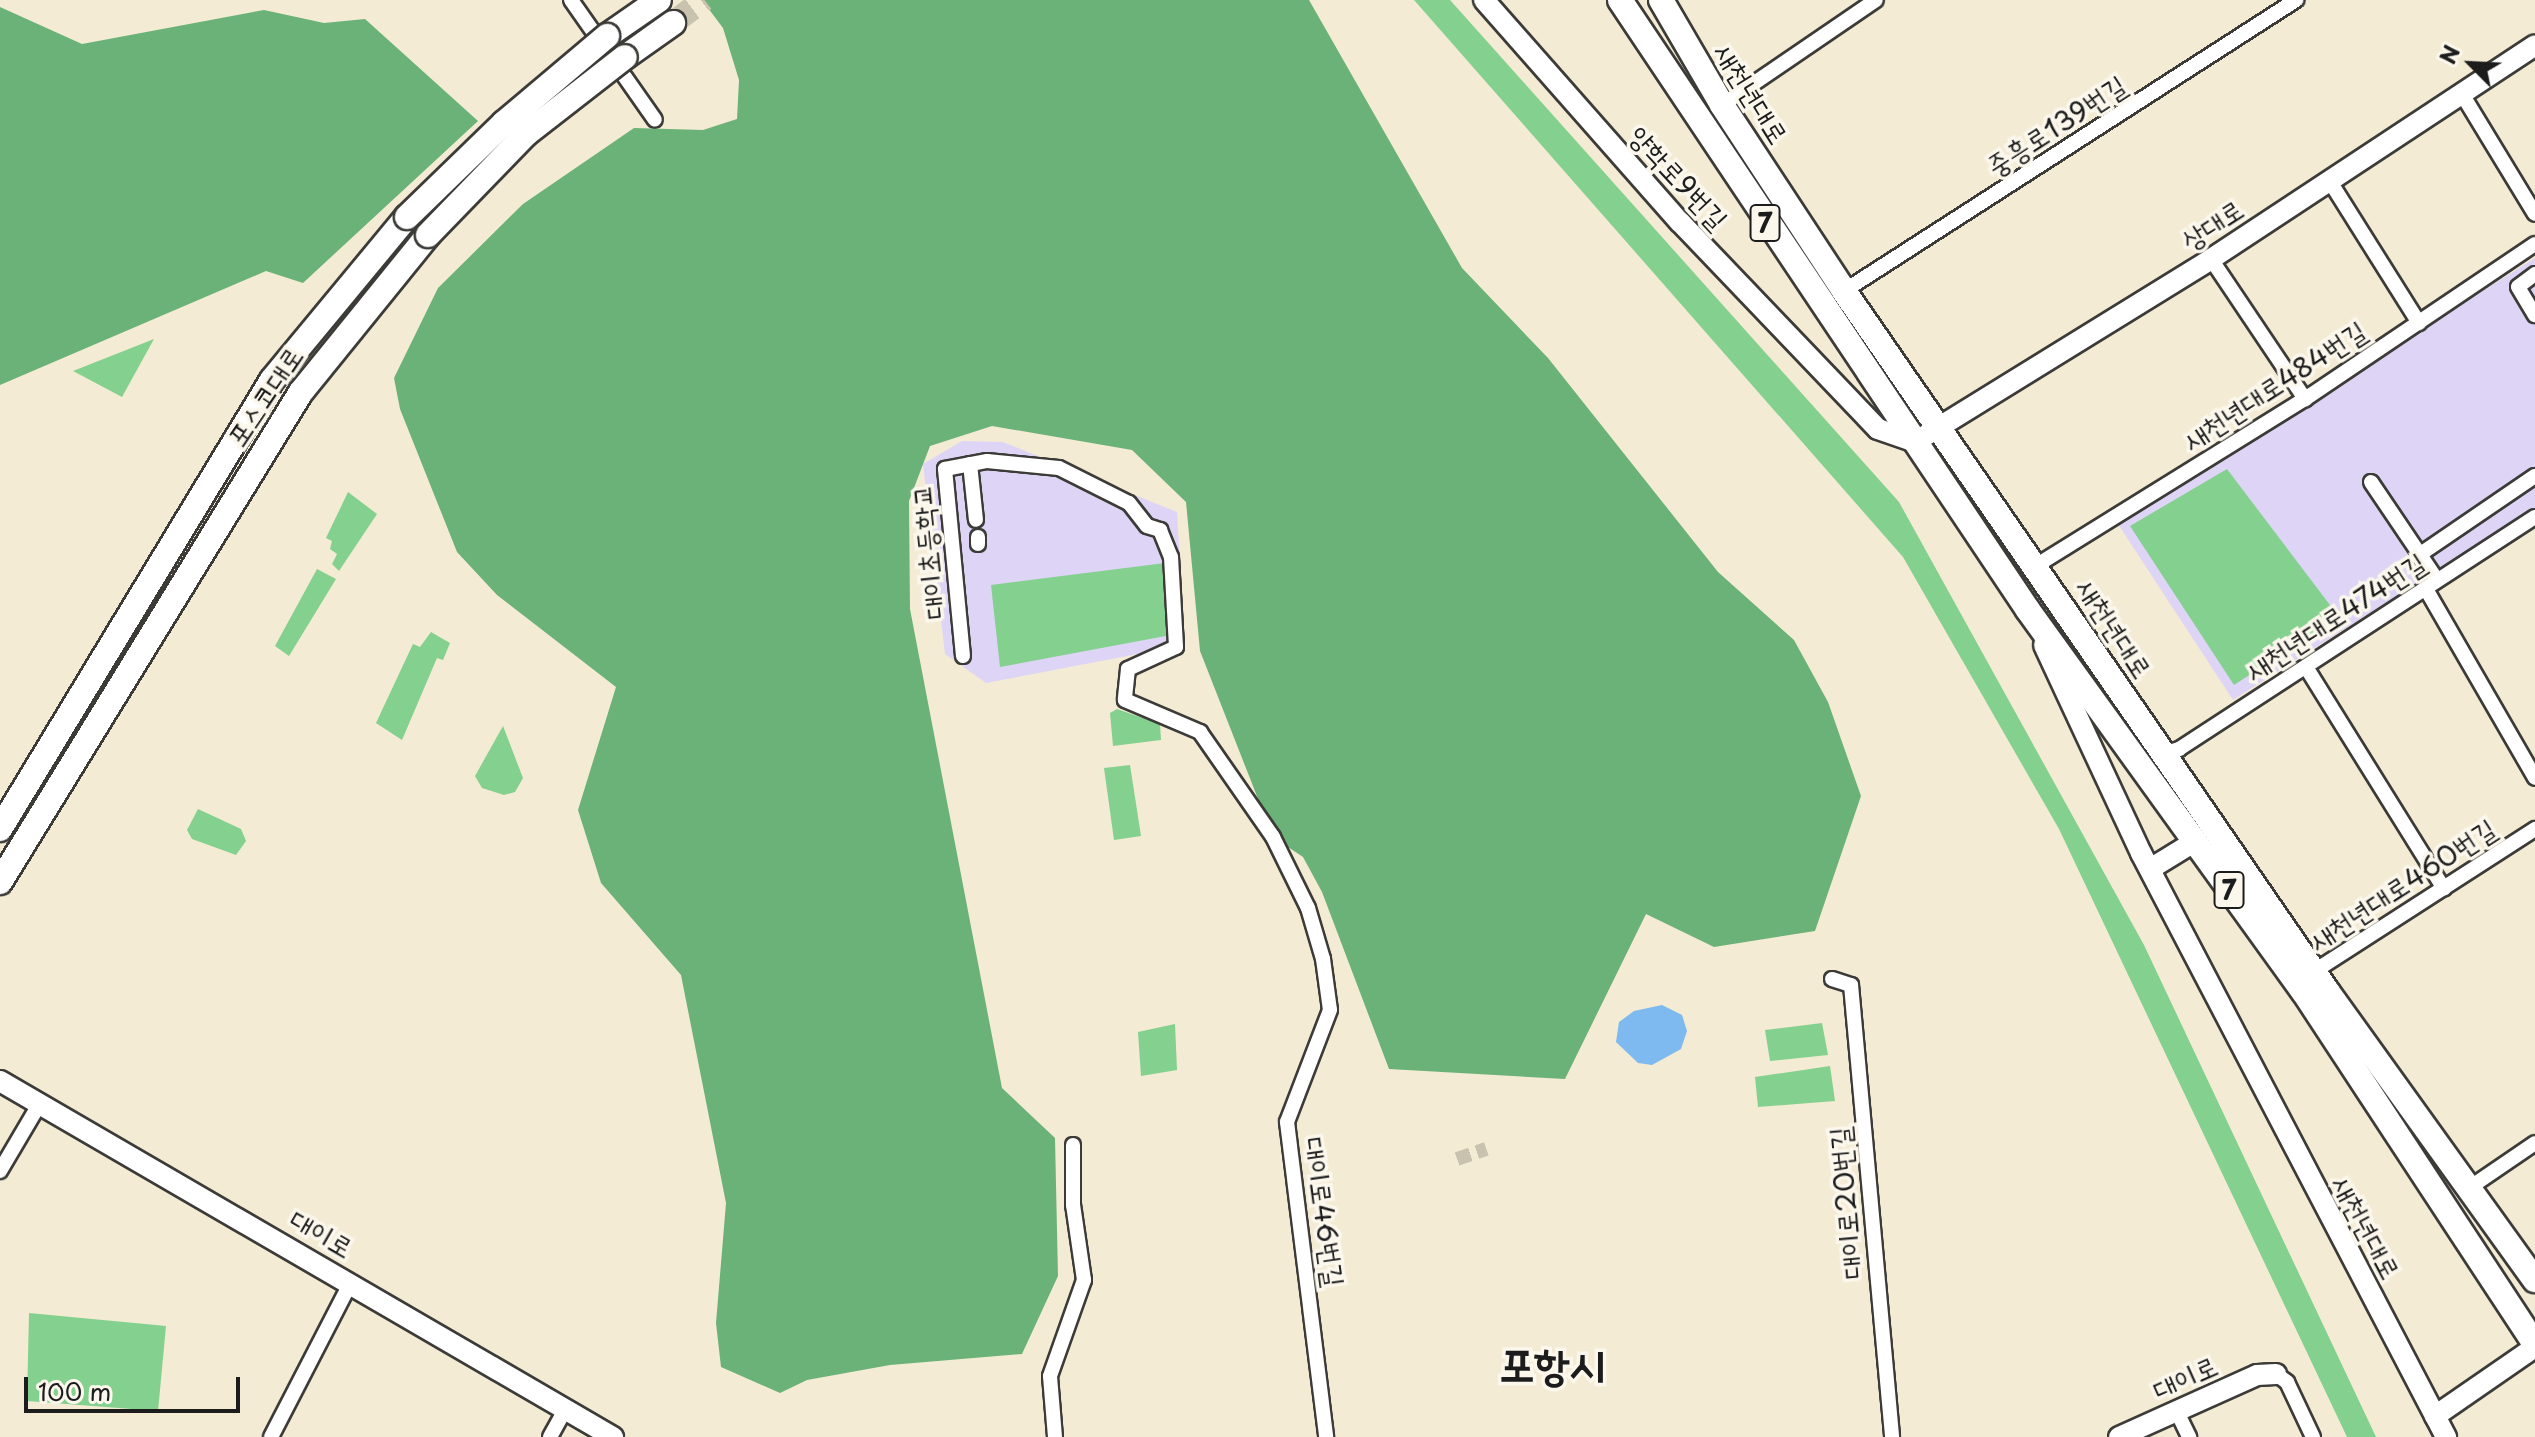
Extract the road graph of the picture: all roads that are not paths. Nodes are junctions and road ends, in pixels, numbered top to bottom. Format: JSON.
{"nodes":[{"id":1,"x":571,"y":0,"type":"edge"},
{"id":2,"x":659,"y":0,"type":"tunnel mouth"},
{"id":3,"x":1484,"y":0,"type":"edge"},
{"id":4,"x":1620,"y":0,"type":"edge"},
{"id":5,"x":1661,"y":0,"type":"edge"},
{"id":6,"x":1876,"y":0,"type":"edge"},
{"id":7,"x":2296,"y":0,"type":"edge"},
{"id":8,"x":673,"y":23,"type":"tunnel mouth"},
{"id":9,"x":2535,"y":45,"type":"edge"},
{"id":10,"x":2462,"y":94,"type":"junction"},
{"id":11,"x":1722,"y":105,"type":"junction"},
{"id":12,"x":655,"y":120,"type":"dead end"},
{"id":13,"x":2329,"y":180,"type":"junction"},
{"id":14,"x":2535,"y":214,"type":"edge"},
{"id":15,"x":2535,"y":244,"type":"edge"},
{"id":16,"x":2211,"y":259,"type":"junction"},
{"id":17,"x":2535,"y":274,"type":"edge"},
{"id":18,"x":1844,"y":291,"type":"junction"},
{"id":19,"x":2535,"y":315,"type":"edge"},
{"id":20,"x":2419,"y":323,"type":"junction"},
{"id":21,"x":2305,"y":399,"type":"junction"},
{"id":22,"x":1938,"y":427,"type":"junction"},
{"id":23,"x":1915,"y":442,"type":"junction"},
{"id":24,"x":970,"y":464,"type":"junction"},
{"id":25,"x":2535,"y":476,"type":"edge"},
{"id":26,"x":2371,"y":482,"type":"dead end"},
{"id":27,"x":2535,"y":517,"type":"edge"},
{"id":28,"x":976,"y":520,"type":"dead end"},
{"id":29,"x":2419,"y":555,"type":"junction"},
{"id":30,"x":2037,"y":565,"type":"junction"},
{"id":31,"x":2432,"y":585,"type":"junction"},
{"id":32,"x":2028,"y":610,"type":"junction"},
{"id":33,"x":963,"y":656,"type":"dead end"},
{"id":34,"x":2306,"y":667,"type":"junction"},
{"id":35,"x":1125,"y":700,"type":"joint"},
{"id":36,"x":2162,"y":754,"type":"junction"},
{"id":37,"x":2535,"y":778,"type":"edge"},
{"id":38,"x":26,"y":788,"type":"junction"},
{"id":39,"x":50,"y":801,"type":"junction"},
{"id":40,"x":0,"y":829,"type":"edge"},
{"id":41,"x":2535,"y":829,"type":"edge"},
{"id":42,"x":2194,"y":842,"type":"junction"},
{"id":43,"x":2150,"y":869,"type":"junction"},
{"id":44,"x":0,"y":882,"type":"edge"},
{"id":45,"x":2444,"y":889,"type":"junction"},
{"id":46,"x":2306,"y":977,"type":"junction"},
{"id":47,"x":1832,"y":979,"type":"dead end"},
{"id":48,"x":0,"y":1081,"type":"edge"},
{"id":49,"x":40,"y":1103,"type":"junction"},
{"id":50,"x":2535,"y":1143,"type":"edge"},
{"id":51,"x":1073,"y":1145,"type":"dead end"},
{"id":52,"x":0,"y":1171,"type":"edge"},
{"id":53,"x":2472,"y":1186,"type":"junction"},
{"id":54,"x":2535,"y":1280,"type":"edge"},
{"id":55,"x":351,"y":1282,"type":"junction"},
{"id":56,"x":2535,"y":1345,"type":"edge"},
{"id":57,"x":2276,"y":1374,"type":"joint"},
{"id":58,"x":564,"y":1412,"type":"junction"},
{"id":59,"x":2177,"y":1412,"type":"junction"},
{"id":60,"x":2435,"y":1416,"type":"junction"},
{"id":61,"x":271,"y":1437,"type":"edge"},
{"id":62,"x":550,"y":1437,"type":"edge"},
{"id":63,"x":613,"y":1437,"type":"edge"},
{"id":64,"x":1055,"y":1437,"type":"edge"},
{"id":65,"x":1326,"y":1437,"type":"edge"},
{"id":66,"x":1892,"y":1437,"type":"edge"},
{"id":67,"x":2120,"y":1437,"type":"edge"},
{"id":68,"x":2189,"y":1437,"type":"edge"},
{"id":69,"x":2313,"y":1437,"type":"edge"},
{"id":70,"x":2446,"y":1437,"type":"edge"}],
"edges":[{"from":1,"to":12,"type":"street"},
{"from":2,"to":38,"type":"main road","name":"포스코대로","bridge":true},
{"from":3,"to":23,"type":"street","name":"양학로9번길"},
{"from":4,"to":23,"type":"main road","name":"새천년대로","number":"7"},
{"from":5,"to":11,"type":"main road","name":"새천년대로","number":"7"},
{"from":6,"to":11,"type":"street"},
{"from":7,"to":18,"type":"street","name":"중흥로139번길"},
{"from":8,"to":39,"type":"main road","name":"포스코대로","bridge":true},
{"from":9,"to":10,"type":"street","name":"상대로"},
{"from":10,"to":13,"type":"street","name":"상대로"},
{"from":10,"to":14,"type":"street"},
{"from":11,"to":18,"type":"main road","name":"새천년대로","number":"7"},
{"from":13,"to":16,"type":"street","name":"상대로"},
{"from":13,"to":20,"type":"street"},
{"from":15,"to":20,"type":"street","name":"새천년대로484번길"},
{"from":16,"to":21,"type":"street"},
{"from":16,"to":22,"type":"street","name":"상대로"},
{"from":17,"to":19,"type":"street"},
{"from":18,"to":22,"type":"main road","name":"새천년대로","number":"7"},
{"from":20,"to":21,"type":"street","name":"새천년대로484번길"},
{"from":21,"to":30,"type":"street","name":"새천년대로484번길"},
{"from":22,"to":23,"type":"street","name":"상대로"},
{"from":22,"to":30,"type":"main road","name":"새천년대로","number":"7"},
{"from":23,"to":32,"type":"main road","name":"새천년대로","number":"7"},
{"from":24,"to":28,"type":"street","name":"대이초등학교"},
{"from":24,"to":33,"type":"street","name":"대이초등학교"},
{"from":24,"to":35,"type":"street","name":"대이초등학교"},
{"from":25,"to":29,"type":"street"},
{"from":26,"to":29,"type":"street"},
{"from":27,"to":31,"type":"street","name":"새천년대로474번길"},
{"from":29,"to":31,"type":"street"},
{"from":30,"to":36,"type":"main road","name":"새천년대로","number":"7"},
{"from":31,"to":34,"type":"street","name":"새천년대로474번길"},
{"from":31,"to":37,"type":"street"},
{"from":32,"to":42,"type":"main road","name":"새천년대로","number":"7"},
{"from":32,"to":43,"type":"street","name":"새천년대로"},
{"from":34,"to":36,"type":"street","name":"새천년대로474번길"},
{"from":34,"to":45,"type":"street"},
{"from":35,"to":65,"type":"street","name":"대이로46번길"},
{"from":36,"to":46,"type":"main road","name":"새천년대로","number":"7"},
{"from":38,"to":39,"type":"main road"},
{"from":38,"to":40,"type":"main road","name":"포스코대로"},
{"from":39,"to":44,"type":"main road","name":"포스코대로"},
{"from":41,"to":45,"type":"street","name":"새천년대로460번길"},
{"from":42,"to":43,"type":"street"},
{"from":42,"to":46,"type":"main road","name":"새천년대로","number":"7"},
{"from":43,"to":60,"type":"street","name":"새천년대로"},
{"from":45,"to":46,"type":"street","name":"새천년대로460번길"},
{"from":46,"to":53,"type":"main road","name":"새천년대로","number":"7"},
{"from":46,"to":56,"type":"main road","name":"새천년대로","number":"7"},
{"from":47,"to":66,"type":"street","name":"대이로20번길"},
{"from":48,"to":49,"type":"street","name":"대이로"},
{"from":49,"to":52,"type":"street"},
{"from":49,"to":55,"type":"street","name":"대이로"},
{"from":50,"to":53,"type":"street"},
{"from":51,"to":64,"type":"street"},
{"from":53,"to":54,"type":"main road","name":"새천년대로","number":"7"},
{"from":55,"to":58,"type":"street","name":"대이로"},
{"from":55,"to":61,"type":"street"},
{"from":56,"to":60,"type":"street","name":"새천년대로"},
{"from":57,"to":59,"type":"street","name":"대이로"},
{"from":57,"to":69,"type":"street"},
{"from":58,"to":62,"type":"street"},
{"from":58,"to":63,"type":"street","name":"대이로"},
{"from":59,"to":67,"type":"street","name":"대이로"},
{"from":59,"to":68,"type":"street"},
{"from":60,"to":70,"type":"street"}]}
